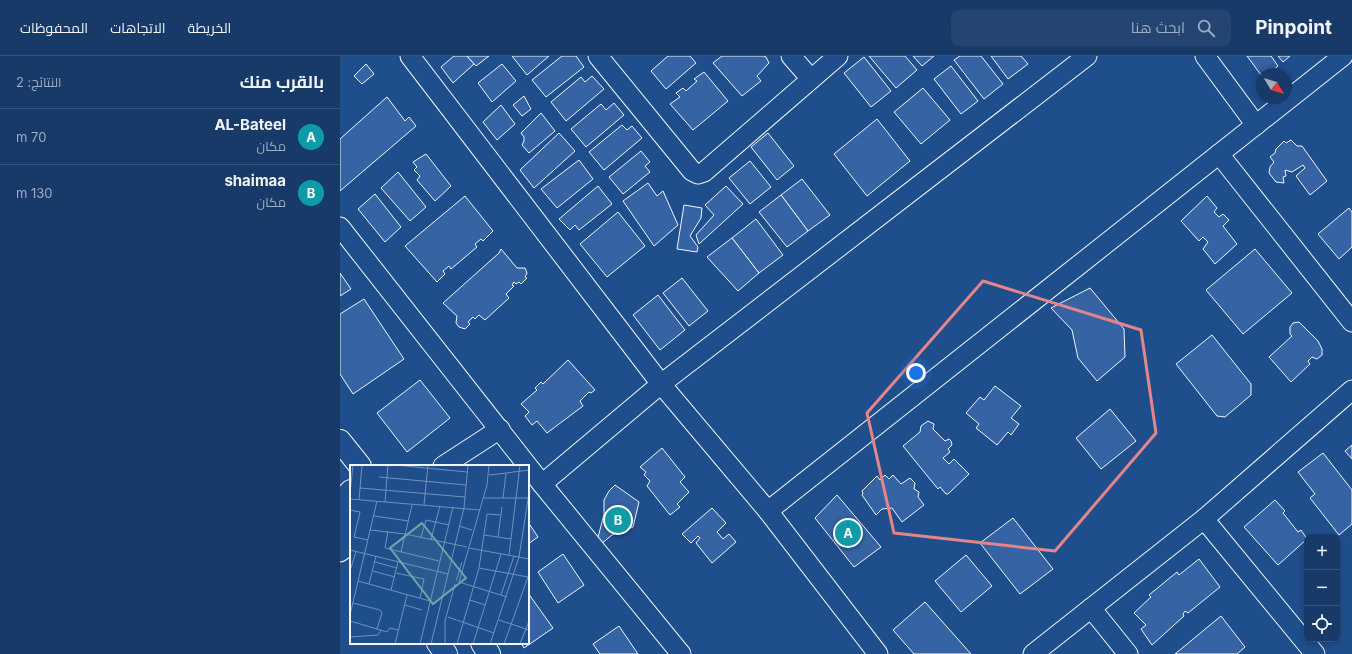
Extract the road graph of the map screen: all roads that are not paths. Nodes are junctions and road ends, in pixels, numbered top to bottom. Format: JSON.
{"nodes":[{"id":1,"x":410,"y":56,"type":"edge"},
{"id":2,"x":598,"y":56,"type":"edge"},
{"id":3,"x":791,"y":56,"type":"edge"},
{"id":4,"x":838,"y":56,"type":"edge"},
{"id":5,"x":1087,"y":56,"type":"edge"},
{"id":6,"x":1205,"y":56,"type":"edge"},
{"id":7,"x":1343,"y":56,"type":"edge"},
{"id":8,"x":811,"y":79,"type":"junction"},
{"id":9,"x":1256,"y":125,"type":"junction"},
{"id":10,"x":1219,"y":154,"type":"junction"},
{"id":11,"x":340,"y":227,"type":"edge"},
{"id":12,"x":1352,"y":322,"type":"edge"},
{"id":13,"x":661,"y":384,"type":"junction"},
{"id":14,"x":1352,"y":390,"type":"edge"},
{"id":15,"x":500,"y":429,"type":"junction"},
{"id":16,"x":340,"y":441,"type":"edge"},
{"id":17,"x":359,"y":465,"type":"edge"},
{"id":18,"x":445,"y":465,"type":"edge"},
{"id":19,"x":527,"y":465,"type":"edge"},
{"id":20,"x":529,"y":467,"type":"edge"},
{"id":21,"x":542,"y":484,"type":"junction"},
{"id":22,"x":350,"y":491,"type":"edge"},
{"id":23,"x":768,"y":511,"type":"junction"},
{"id":24,"x":1204,"y":519,"type":"junction"},
{"id":25,"x":343,"y":521,"type":"edge"},
{"id":26,"x":340,"y":552,"type":"edge"},
{"id":27,"x":1091,"y":608,"type":"junction"},
{"id":28,"x":439,"y":644,"type":"edge"},
{"id":29,"x":483,"y":644,"type":"edge"},
{"id":30,"x":446,"y":654,"type":"edge"},
{"id":31,"x":489,"y":654,"type":"edge"},
{"id":32,"x":681,"y":654,"type":"edge"},
{"id":33,"x":878,"y":654,"type":"edge"},
{"id":34,"x":1033,"y":654,"type":"edge"},
{"id":35,"x":1128,"y":654,"type":"edge"},
{"id":36,"x":1315,"y":654,"type":"edge"}],
"edges":[{"from":1,"to":13,"type":"street"},
{"from":2,"to":8,"type":"street"},
{"from":3,"to":8,"type":"street"},
{"from":4,"to":8,"type":"street"},
{"from":5,"to":13,"type":"street"},
{"from":6,"to":9,"type":"street"},
{"from":7,"to":9,"type":"street"},
{"from":9,"to":10,"type":"street"},
{"from":10,"to":12,"type":"street"},
{"from":10,"to":23,"type":"street"},
{"from":11,"to":15,"type":"street"},
{"from":13,"to":21,"type":"street"},
{"from":13,"to":23,"type":"street"},
{"from":14,"to":24,"type":"street"},
{"from":15,"to":18,"type":"street"},
{"from":15,"to":19,"type":"street"},
{"from":16,"to":17,"type":"main road"},
{"from":20,"to":21,"type":"street"},
{"from":21,"to":32,"type":"street"},
{"from":22,"to":25,"type":"main road"},
{"from":23,"to":33,"type":"street"},
{"from":24,"to":27,"type":"street"},
{"from":24,"to":36,"type":"street"},
{"from":25,"to":26,"type":"street"},
{"from":27,"to":34,"type":"street"},
{"from":27,"to":35,"type":"street"},
{"from":28,"to":30,"type":"main road"},
{"from":29,"to":31,"type":"main road"}]}
